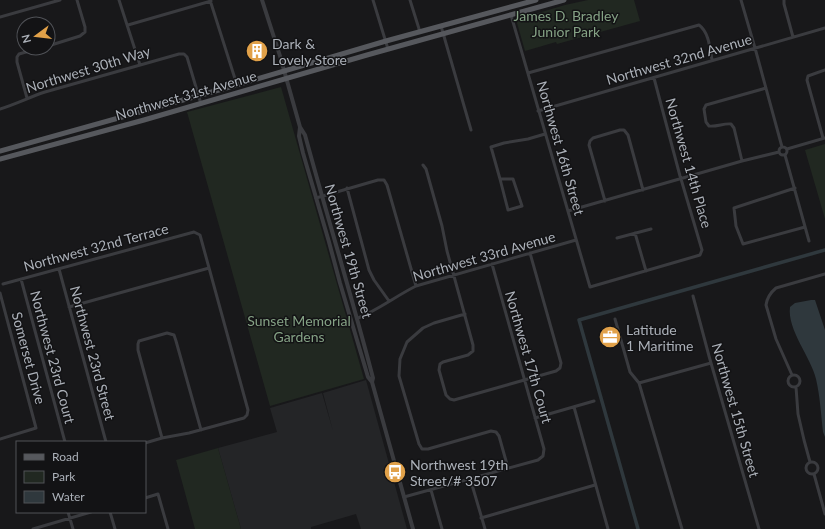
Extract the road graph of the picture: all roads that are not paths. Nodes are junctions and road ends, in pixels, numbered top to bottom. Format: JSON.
{"nodes":[{"id":1,"x":60,"y":0,"type":"edge"},
{"id":2,"x":77,"y":0,"type":"edge"},
{"id":3,"x":119,"y":0,"type":"edge"},
{"id":4,"x":262,"y":0,"type":"edge"},
{"id":5,"x":373,"y":0,"type":"edge"},
{"id":6,"x":410,"y":0,"type":"edge"},
{"id":7,"x":536,"y":0,"type":"edge"},
{"id":8,"x":564,"y":0,"type":"edge"},
{"id":9,"x":741,"y":0,"type":"edge"},
{"id":10,"x":784,"y":0,"type":"edge"},
{"id":11,"x":211,"y":1,"type":"edge"},
{"id":12,"x":518,"y":5,"type":"junction"},
{"id":13,"x":511,"y":15,"type":"junction"},
{"id":14,"x":0,"y":18,"type":"edge"},
{"id":15,"x":128,"y":25,"type":"junction"},
{"id":16,"x":441,"y":26,"type":"junction"},
{"id":17,"x":825,"y":28,"type":"edge"},
{"id":18,"x":420,"y":32,"type":"junction"},
{"id":19,"x":443,"y":34,"type":"junction"},
{"id":20,"x":793,"y":37,"type":"junction"},
{"id":21,"x":386,"y":41,"type":"junction"},
{"id":22,"x":56,"y":44,"type":"edge"},
{"id":23,"x":755,"y":48,"type":"junction"},
{"id":24,"x":388,"y":49,"type":"junction"},
{"id":25,"x":18,"y":56,"type":"edge"},
{"id":26,"x":712,"y":60,"type":"junction"},
{"id":27,"x":140,"y":65,"type":"junction"},
{"id":28,"x":825,"y":70,"type":"edge"},
{"id":29,"x":284,"y":71,"type":"junction"},
{"id":30,"x":528,"y":73,"type":"junction"},
{"id":31,"x":286,"y":78,"type":"junction"},
{"id":32,"x":654,"y":78,"type":"junction"},
{"id":33,"x":237,"y":85,"type":"junction"},
{"id":34,"x":766,"y":88,"type":"junction"},
{"id":35,"x":199,"y":96,"type":"junction"},
{"id":36,"x":27,"y":98,"type":"junction"},
{"id":37,"x":201,"y":104,"type":"junction"},
{"id":38,"x":0,"y":109,"type":"edge"},
{"id":39,"x":538,"y":111,"type":"junction"},
{"id":40,"x":300,"y":127,"type":"junction"},
{"id":41,"x":471,"y":130,"type":"dead end"},
{"id":42,"x":545,"y":134,"type":"junction"},
{"id":43,"x":824,"y":138,"type":"edge"},
{"id":44,"x":782,"y":147,"type":"junction"},
{"id":45,"x":787,"y":149,"type":"junction"},
{"id":46,"x":0,"y":152,"type":"edge"},
{"id":47,"x":779,"y":152,"type":"junction"},
{"id":48,"x":785,"y":155,"type":"junction"},
{"id":49,"x":0,"y":158,"type":"edge"},
{"id":50,"x":742,"y":161,"type":"junction"},
{"id":51,"x":422,"y":165,"type":"dead end"},
{"id":52,"x":500,"y":179,"type":"junction"},
{"id":53,"x":681,"y":179,"type":"junction"},
{"id":54,"x":347,"y":188,"type":"junction"},
{"id":55,"x":794,"y":188,"type":"junction"},
{"id":56,"x":643,"y":190,"type":"junction"},
{"id":57,"x":322,"y":196,"type":"junction"},
{"id":58,"x":316,"y":198,"type":"junction"},
{"id":59,"x":605,"y":201,"type":"junction"},
{"id":60,"x":568,"y":212,"type":"junction"},
{"id":61,"x":806,"y":227,"type":"junction"},
{"id":62,"x":651,"y":229,"type":"dead end"},
{"id":63,"x":635,"y":233,"type":"junction"},
{"id":64,"x":617,"y":238,"type":"dead end"},
{"id":65,"x":576,"y":240,"type":"junction"},
{"id":66,"x":810,"y":241,"type":"dead end"},
{"id":67,"x":530,"y":253,"type":"junction"},
{"id":68,"x":492,"y":264,"type":"junction"},
{"id":69,"x":209,"y":268,"type":"junction"},
{"id":70,"x":59,"y":269,"type":"junction"},
{"id":71,"x":646,"y":271,"type":"junction"},
{"id":72,"x":825,"y":274,"type":"edge"},
{"id":73,"x":454,"y":275,"type":"junction"},
{"id":74,"x":21,"y":279,"type":"junction"},
{"id":75,"x":3,"y":284,"type":"dead end"},
{"id":76,"x":416,"y":286,"type":"junction"},
{"id":77,"x":0,"y":293,"type":"edge"},
{"id":78,"x":692,"y":296,"type":"dead end"},
{"id":79,"x":389,"y":301,"type":"junction"},
{"id":80,"x":69,"y":307,"type":"junction"},
{"id":81,"x":464,"y":314,"type":"junction"},
{"id":82,"x":358,"y":318,"type":"junction"},
{"id":83,"x":615,"y":319,"type":"dead end"},
{"id":84,"x":711,"y":363,"type":"junction"},
{"id":85,"x":792,"y":375,"type":"junction"},
{"id":86,"x":524,"y":380,"type":"junction"},
{"id":87,"x":372,"y":382,"type":"junction"},
{"id":88,"x":640,"y":383,"type":"junction"},
{"id":89,"x":796,"y":388,"type":"junction"},
{"id":90,"x":594,"y":401,"type":"dead end"},
{"id":91,"x":574,"y":407,"type":"junction"},
{"id":92,"x":535,"y":418,"type":"junction"},
{"id":93,"x":201,"y":430,"type":"junction"},
{"id":94,"x":162,"y":438,"type":"junction"},
{"id":95,"x":0,"y":439,"type":"edge"},
{"id":96,"x":65,"y":441,"type":"edge"},
{"id":97,"x":106,"y":441,"type":"edge"},
{"id":98,"x":146,"y":443,"type":"edge"},
{"id":99,"x":810,"y":462,"type":"junction"},
{"id":100,"x":508,"y":468,"type":"junction"},
{"id":101,"x":814,"y":474,"type":"junction"},
{"id":102,"x":470,"y":478,"type":"junction"},
{"id":103,"x":595,"y":485,"type":"junction"},
{"id":104,"x":432,"y":490,"type":"junction"},
{"id":105,"x":404,"y":497,"type":"junction"},
{"id":106,"x":146,"y":498,"type":"edge"},
{"id":107,"x":68,"y":513,"type":"edge"},
{"id":108,"x":88,"y":513,"type":"edge"},
{"id":109,"x":110,"y":513,"type":"edge"},
{"id":110,"x":825,"y":514,"type":"edge"},
{"id":111,"x":70,"y":518,"type":"junction"},
{"id":112,"x":481,"y":518,"type":"junction"},
{"id":113,"x":33,"y":529,"type":"edge"},
{"id":114,"x":73,"y":529,"type":"edge"},
{"id":115,"x":115,"y":529,"type":"edge"},
{"id":116,"x":168,"y":529,"type":"edge"},
{"id":117,"x":413,"y":529,"type":"edge"},
{"id":118,"x":442,"y":529,"type":"edge"},
{"id":119,"x":484,"y":529,"type":"edge"},
{"id":120,"x":608,"y":529,"type":"edge"},
{"id":121,"x":682,"y":529,"type":"edge"},
{"id":122,"x":759,"y":529,"type":"edge"}],
"edges":[{"from":1,"to":14,"type":"street"},
{"from":2,"to":22,"type":"street"},
{"from":3,"to":15,"type":"street"},
{"from":4,"to":29,"type":"street","name":"Northwest 19th Street"},
{"from":5,"to":21,"type":"street"},
{"from":6,"to":18,"type":"street"},
{"from":7,"to":12,"type":"main road","name":"Northwest 31st Avenue"},
{"from":8,"to":13,"type":"main road","name":"Northwest 31st Avenue"},
{"from":9,"to":23,"type":"street"},
{"from":10,"to":20,"type":"street"},
{"from":11,"to":15,"type":"street"},
{"from":11,"to":33,"type":"street"},
{"from":12,"to":13,"type":"main road"},
{"from":12,"to":16,"type":"main road","name":"Northwest 31st Avenue"},
{"from":13,"to":19,"type":"main road","name":"Northwest 31st Avenue"},
{"from":13,"to":30,"type":"street","name":"Northwest 16th Street"},
{"from":15,"to":27,"type":"street"},
{"from":16,"to":18,"type":"main road","name":"Northwest 31st Avenue"},
{"from":16,"to":19,"type":"street"},
{"from":17,"to":20,"type":"street","name":"Northwest 32nd Avenue"},
{"from":18,"to":21,"type":"main road","name":"Northwest 31st Avenue"},
{"from":19,"to":24,"type":"main road","name":"Northwest 31st Avenue"},
{"from":19,"to":41,"type":"street"},
{"from":20,"to":23,"type":"street","name":"Northwest 32nd Avenue"},
{"from":21,"to":24,"type":"street"},
{"from":21,"to":29,"type":"main road","name":"Northwest 31st Avenue"},
{"from":23,"to":26,"type":"street","name":"Northwest 32nd Avenue"},
{"from":23,"to":34,"type":"street"},
{"from":24,"to":31,"type":"main road","name":"Northwest 31st Avenue"},
{"from":25,"to":36,"type":"street"},
{"from":26,"to":30,"type":"street"},
{"from":26,"to":32,"type":"street","name":"Northwest 32nd Avenue"},
{"from":27,"to":35,"type":"street","name":"Northwest 30th Way"},
{"from":27,"to":36,"type":"street","name":"Northwest 30th Way"},
{"from":28,"to":43,"type":"street"},
{"from":29,"to":31,"type":"street","name":"Northwest 19th Street"},
{"from":29,"to":33,"type":"main road","name":"Northwest 31st Avenue"},
{"from":30,"to":39,"type":"street","name":"Northwest 16th Street"},
{"from":31,"to":37,"type":"main road","name":"Northwest 31st Avenue"},
{"from":31,"to":40,"type":"street","name":"Northwest 19th Street"},
{"from":32,"to":39,"type":"street","name":"Northwest 32nd Avenue"},
{"from":32,"to":53,"type":"street","name":"Northwest 14th Place"},
{"from":33,"to":35,"type":"main road","name":"Northwest 31st Avenue"},
{"from":34,"to":44,"type":"street"},
{"from":34,"to":50,"type":"street"},
{"from":35,"to":37,"type":"street"},
{"from":35,"to":46,"type":"main road","name":"Northwest 31st Avenue"},
{"from":36,"to":38,"type":"street","name":"Northwest 30th Way"},
{"from":37,"to":49,"type":"main road","name":"Northwest 31st Avenue"},
{"from":39,"to":42,"type":"street","name":"Northwest 16th Street"},
{"from":40,"to":57,"type":"street","name":"Northwest 19th Street"},
{"from":40,"to":58,"type":"street","name":"Northwest 19th Street"},
{"from":42,"to":52,"type":"street"},
{"from":42,"to":60,"type":"street","name":"Northwest 16th Street"},
{"from":43,"to":45,"type":"street"},
{"from":44,"to":45,"type":"street"},
{"from":44,"to":47,"type":"street"},
{"from":45,"to":48,"type":"street"},
{"from":47,"to":48,"type":"street"},
{"from":47,"to":50,"type":"street"},
{"from":48,"to":55,"type":"street"},
{"from":50,"to":53,"type":"street"},
{"from":51,"to":73,"type":"street"},
{"from":52,"to":52,"type":"street"},
{"from":53,"to":56,"type":"street"},
{"from":53,"to":71,"type":"street","name":"Northwest 14th Place"},
{"from":54,"to":57,"type":"street"},
{"from":54,"to":76,"type":"street"},
{"from":54,"to":79,"type":"street"},
{"from":55,"to":61,"type":"street"},
{"from":55,"to":61,"type":"street"},
{"from":56,"to":59,"type":"street"},
{"from":56,"to":59,"type":"street"},
{"from":57,"to":58,"type":"street"},
{"from":57,"to":82,"type":"street","name":"Northwest 19th Street"},
{"from":58,"to":87,"type":"street","name":"Northwest 19th Street"},
{"from":59,"to":60,"type":"street"},
{"from":60,"to":65,"type":"street","name":"Northwest 16th Street"},
{"from":61,"to":66,"type":"street"},
{"from":62,"to":63,"type":"street"},
{"from":63,"to":64,"type":"street"},
{"from":63,"to":71,"type":"street"},
{"from":65,"to":67,"type":"street","name":"Northwest 33rd Avenue"},
{"from":65,"to":71,"type":"street","name":"Northwest 16th Street"},
{"from":67,"to":68,"type":"street","name":"Northwest 33rd Avenue"},
{"from":67,"to":86,"type":"street"},
{"from":68,"to":73,"type":"street","name":"Northwest 33rd Avenue"},
{"from":68,"to":86,"type":"street","name":"Northwest 17th Court"},
{"from":69,"to":70,"type":"street","name":"Northwest 32nd Terrace"},
{"from":69,"to":80,"type":"street"},
{"from":69,"to":93,"type":"street"},
{"from":70,"to":74,"type":"street","name":"Northwest 32nd Terrace"},
{"from":70,"to":80,"type":"street","name":"Northwest 23rd Street"},
{"from":72,"to":85,"type":"street"},
{"from":73,"to":76,"type":"street","name":"Northwest 33rd Avenue"},
{"from":73,"to":81,"type":"street"},
{"from":74,"to":75,"type":"street","name":"Northwest 32nd Terrace"},
{"from":74,"to":96,"type":"street","name":"Northwest 23rd Court"},
{"from":76,"to":79,"type":"street","name":"Northwest 33rd Avenue"},
{"from":77,"to":95,"type":"street","name":"Somerset Drive"},
{"from":78,"to":84,"type":"street","name":"Northwest 15th Street"},
{"from":79,"to":82,"type":"street","name":"Northwest 33rd Avenue"},
{"from":80,"to":97,"type":"street","name":"Northwest 23rd Street"},
{"from":81,"to":86,"type":"street"},
{"from":81,"to":100,"type":"street"},
{"from":82,"to":87,"type":"street","name":"Northwest 19th Street"},
{"from":83,"to":88,"type":"street"},
{"from":84,"to":88,"type":"street"},
{"from":84,"to":122,"type":"street","name":"Northwest 15th Street"},
{"from":85,"to":89,"type":"street"},
{"from":85,"to":89,"type":"street"},
{"from":86,"to":92,"type":"street","name":"Northwest 17th Court"},
{"from":87,"to":105,"type":"street","name":"Northwest 19th Street"},
{"from":88,"to":121,"type":"street"},
{"from":89,"to":99,"type":"street"},
{"from":90,"to":91,"type":"street"},
{"from":91,"to":92,"type":"street"},
{"from":91,"to":103,"type":"street"},
{"from":92,"to":100,"type":"street","name":"Northwest 17th Court"},
{"from":93,"to":94,"type":"street"},
{"from":93,"to":94,"type":"street"},
{"from":94,"to":98,"type":"street"},
{"from":99,"to":101,"type":"street"},
{"from":99,"to":101,"type":"street"},
{"from":100,"to":102,"type":"street"},
{"from":101,"to":110,"type":"street"},
{"from":102,"to":104,"type":"street"},
{"from":102,"to":112,"type":"street"},
{"from":103,"to":112,"type":"street"},
{"from":103,"to":120,"type":"street"},
{"from":104,"to":105,"type":"street"},
{"from":104,"to":118,"type":"street"},
{"from":105,"to":117,"type":"street","name":"Northwest 19th Street"},
{"from":106,"to":116,"type":"street"},
{"from":107,"to":111,"type":"street"},
{"from":108,"to":111,"type":"street"},
{"from":109,"to":115,"type":"street"},
{"from":111,"to":113,"type":"street"},
{"from":111,"to":114,"type":"street"},
{"from":112,"to":119,"type":"street"}]}
